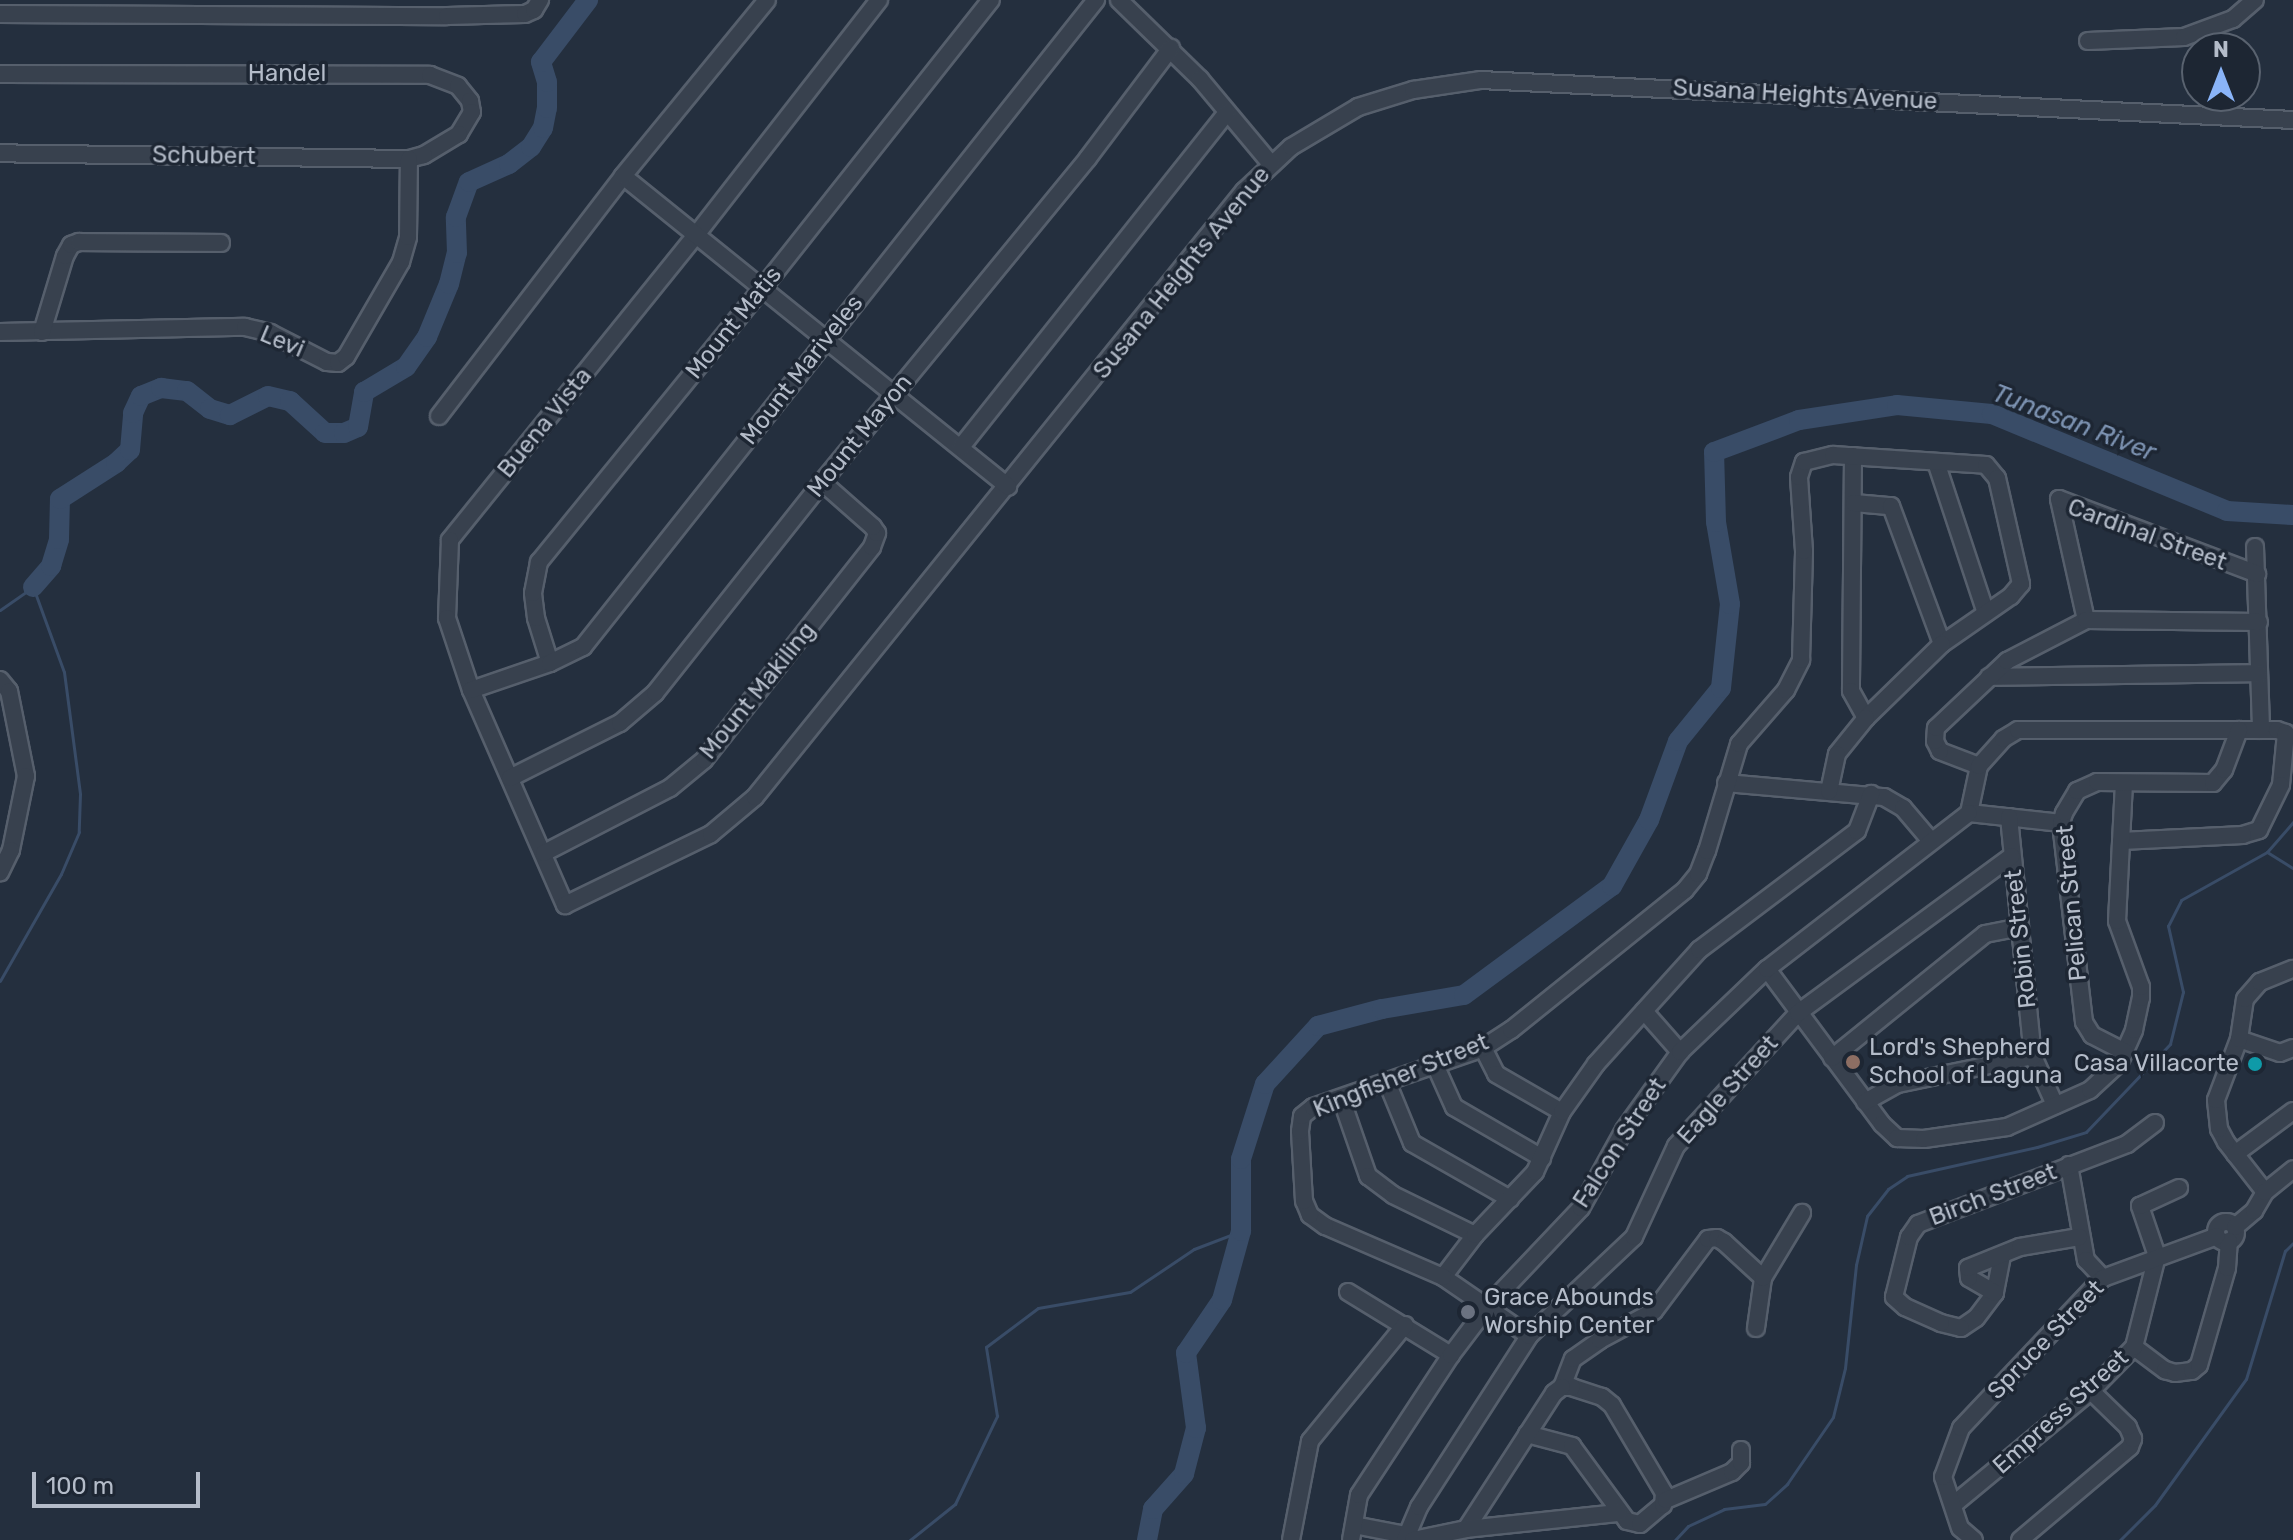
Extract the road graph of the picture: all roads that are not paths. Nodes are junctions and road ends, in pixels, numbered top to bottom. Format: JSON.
{"nodes":[{"id":1,"x":456,"y":0,"type":"edge"},
{"id":2,"x":540,"y":0,"type":"edge"},
{"id":3,"x":767,"y":0,"type":"edge"},
{"id":4,"x":879,"y":0,"type":"edge"},
{"id":5,"x":991,"y":0,"type":"edge"},
{"id":6,"x":1096,"y":0,"type":"edge"},
{"id":7,"x":1119,"y":0,"type":"edge"},
{"id":8,"x":2255,"y":0,"type":"edge"},
{"id":9,"x":192,"y":7,"type":"edge"},
{"id":10,"x":340,"y":7,"type":"edge"},
{"id":11,"x":0,"y":14,"type":"edge"},
{"id":12,"x":447,"y":16,"type":"junction"},
{"id":13,"x":2088,"y":41,"type":"dead end"},
{"id":14,"x":1171,"y":48,"type":"junction"},
{"id":15,"x":0,"y":74,"type":"edge"},
{"id":16,"x":1227,"y":113,"type":"junction"},
{"id":17,"x":2293,"y":120,"type":"edge"},
{"id":18,"x":0,"y":153,"type":"edge"},
{"id":19,"x":409,"y":159,"type":"junction"},
{"id":20,"x":1271,"y":164,"type":"junction"},
{"id":21,"x":623,"y":176,"type":"junction"},
{"id":22,"x":696,"y":235,"type":"junction"},
{"id":23,"x":221,"y":243,"type":"dead end"},
{"id":24,"x":761,"y":290,"type":"junction"},
{"id":25,"x":0,"y":332,"type":"edge"},
{"id":26,"x":42,"y":332,"type":"junction"},
{"id":27,"x":826,"y":340,"type":"junction"},
{"id":28,"x":893,"y":394,"type":"junction"},
{"id":29,"x":439,"y":416,"type":"dead end"},
{"id":30,"x":961,"y":447,"type":"junction"},
{"id":31,"x":1853,"y":456,"type":"junction"},
{"id":32,"x":1936,"y":462,"type":"junction"},
{"id":33,"x":822,"y":482,"type":"junction"},
{"id":34,"x":1008,"y":487,"type":"junction"},
{"id":35,"x":1854,"y":503,"type":"junction"},
{"id":36,"x":2255,"y":547,"type":"dead end"},
{"id":37,"x":2257,"y":574,"type":"junction"},
{"id":38,"x":1986,"y":613,"type":"junction"},
{"id":39,"x":2086,"y":620,"type":"junction"},
{"id":40,"x":2259,"y":622,"type":"junction"},
{"id":41,"x":1942,"y":644,"type":"junction"},
{"id":42,"x":550,"y":663,"type":"junction"},
{"id":43,"x":2259,"y":673,"type":"junction"},
{"id":44,"x":1989,"y":677,"type":"junction"},
{"id":45,"x":0,"y":680,"type":"edge"},
{"id":46,"x":471,"y":690,"type":"junction"},
{"id":47,"x":1866,"y":718,"type":"junction"},
{"id":48,"x":2239,"y":730,"type":"junction"},
{"id":49,"x":2261,"y":730,"type":"junction"},
{"id":50,"x":1979,"y":766,"type":"junction"},
{"id":51,"x":510,"y":778,"type":"junction"},
{"id":52,"x":1726,"y":783,"type":"junction"},
{"id":53,"x":2124,"y":783,"type":"junction"},
{"id":54,"x":1829,"y":791,"type":"junction"},
{"id":55,"x":1871,"y":794,"type":"junction"},
{"id":56,"x":1969,"y":813,"type":"junction"},
{"id":57,"x":2009,"y":817,"type":"junction"},
{"id":58,"x":2061,"y":823,"type":"junction"},
{"id":59,"x":1931,"y":841,"type":"junction"},
{"id":60,"x":2121,"y":841,"type":"junction"},
{"id":61,"x":544,"y":853,"type":"junction"},
{"id":62,"x":2012,"y":856,"type":"junction"},
{"id":63,"x":0,"y":873,"type":"edge"},
{"id":64,"x":565,"y":905,"type":"joint"},
{"id":65,"x":2020,"y":927,"type":"junction"},
{"id":66,"x":1767,"y":969,"type":"junction"},
{"id":67,"x":2293,"y":969,"type":"edge"},
{"id":68,"x":1644,"y":1011,"type":"junction"},
{"id":69,"x":1798,"y":1013,"type":"junction"},
{"id":70,"x":2239,"y":1039,"type":"junction"},
{"id":71,"x":1483,"y":1048,"type":"junction"},
{"id":72,"x":2293,"y":1048,"type":"edge"},
{"id":73,"x":1680,"y":1052,"type":"junction"},
{"id":74,"x":2125,"y":1052,"type":"junction"},
{"id":75,"x":2033,"y":1056,"type":"junction"},
{"id":76,"x":1832,"y":1058,"type":"junction"},
{"id":77,"x":1436,"y":1067,"type":"junction"},
{"id":78,"x":1387,"y":1082,"type":"junction"},
{"id":79,"x":1341,"y":1098,"type":"junction"},
{"id":80,"x":1865,"y":1102,"type":"junction"},
{"id":81,"x":2055,"y":1105,"type":"junction"},
{"id":82,"x":2293,"y":1111,"type":"edge"},
{"id":83,"x":1562,"y":1112,"type":"junction"},
{"id":84,"x":2155,"y":1123,"type":"dead end"},
{"id":85,"x":2235,"y":1154,"type":"junction"},
{"id":86,"x":1542,"y":1158,"type":"junction"},
{"id":87,"x":2069,"y":1165,"type":"junction"},
{"id":88,"x":2293,"y":1169,"type":"edge"},
{"id":89,"x":2179,"y":1188,"type":"dead end"},
{"id":90,"x":2265,"y":1192,"type":"junction"},
{"id":91,"x":1510,"y":1199,"type":"junction"},
{"id":92,"x":1802,"y":1213,"type":"dead end"},
{"id":93,"x":1475,"y":1235,"type":"junction"},
{"id":94,"x":2227,"y":1235,"type":"junction"},
{"id":95,"x":2079,"y":1237,"type":"junction"},
{"id":96,"x":2002,"y":1256,"type":"junction"},
{"id":97,"x":2157,"y":1256,"type":"junction"},
{"id":98,"x":1443,"y":1277,"type":"junction"},
{"id":99,"x":1763,"y":1278,"type":"junction"},
{"id":100,"x":2103,"y":1278,"type":"junction"},
{"id":101,"x":1348,"y":1292,"type":"dead end"},
{"id":102,"x":1995,"y":1293,"type":"junction"},
{"id":103,"x":1488,"y":1306,"type":"junction"},
{"id":104,"x":1405,"y":1325,"type":"junction"},
{"id":105,"x":1756,"y":1328,"type":"dead end"},
{"id":106,"x":1529,"y":1336,"type":"junction"},
{"id":107,"x":2134,"y":1347,"type":"junction"},
{"id":108,"x":1451,"y":1355,"type":"junction"},
{"id":109,"x":1562,"y":1387,"type":"junction"},
{"id":110,"x":2091,"y":1391,"type":"junction"},
{"id":111,"x":1527,"y":1434,"type":"junction"},
{"id":112,"x":1741,"y":1450,"type":"dead end"},
{"id":113,"x":1666,"y":1500,"type":"junction"},
{"id":114,"x":1953,"y":1505,"type":"junction"},
{"id":115,"x":1619,"y":1513,"type":"junction"},
{"id":116,"x":1466,"y":1529,"type":"junction"},
{"id":117,"x":1352,"y":1532,"type":"edge"},
{"id":118,"x":1408,"y":1538,"type":"edge"},
{"id":119,"x":1291,"y":1540,"type":"edge"},
{"id":120,"x":1974,"y":1540,"type":"edge"},
{"id":121,"x":2020,"y":1540,"type":"edge"}],
"edges":[{"from":1,"to":12,"type":"street"},
{"from":2,"to":12,"type":"street"},
{"from":3,"to":21,"type":"street"},
{"from":4,"to":22,"type":"street","name":"Buena Vista"},
{"from":5,"to":24,"type":"street","name":"Mount Matis"},
{"from":6,"to":27,"type":"street","name":"Mount Mariveles"},
{"from":7,"to":14,"type":"street"},
{"from":8,"to":13,"type":"street"},
{"from":9,"to":10,"type":"street"},
{"from":9,"to":11,"type":"street"},
{"from":10,"to":12,"type":"street"},
{"from":14,"to":16,"type":"street"},
{"from":14,"to":28,"type":"street","name":"Mount Mayon"},
{"from":15,"to":19,"type":"street","name":"Handel"},
{"from":16,"to":20,"type":"street"},
{"from":16,"to":30,"type":"street"},
{"from":17,"to":20,"type":"street","name":"Susana Heights Avenue"},
{"from":18,"to":19,"type":"street","name":"Schubert"},
{"from":19,"to":26,"type":"street","name":"Levi"},
{"from":20,"to":34,"type":"street","name":"Susana Heights Avenue"},
{"from":21,"to":22,"type":"street"},
{"from":21,"to":29,"type":"street"},
{"from":22,"to":24,"type":"street"},
{"from":22,"to":46,"type":"street","name":"Buena Vista"},
{"from":23,"to":26,"type":"street"},
{"from":24,"to":27,"type":"street"},
{"from":24,"to":42,"type":"street","name":"Mount Matis"},
{"from":25,"to":26,"type":"street","name":"Levi"},
{"from":27,"to":28,"type":"street"},
{"from":27,"to":42,"type":"street","name":"Mount Mariveles"},
{"from":28,"to":30,"type":"street"},
{"from":28,"to":33,"type":"street","name":"Mount Mayon"},
{"from":30,"to":34,"type":"street"},
{"from":31,"to":32,"type":"street"},
{"from":31,"to":35,"type":"street"},
{"from":31,"to":52,"type":"street","name":"Kingfisher Street"},
{"from":32,"to":38,"type":"street"},
{"from":32,"to":38,"type":"street"},
{"from":33,"to":51,"type":"street","name":"Mount Mayon"},
{"from":33,"to":61,"type":"street","name":"Mount Makiling"},
{"from":34,"to":64,"type":"street","name":"Susana Heights Avenue"},
{"from":35,"to":41,"type":"street"},
{"from":35,"to":47,"type":"street"},
{"from":36,"to":37,"type":"street"},
{"from":37,"to":39,"type":"street","name":"Cardinal Street"},
{"from":37,"to":40,"type":"street"},
{"from":38,"to":41,"type":"street"},
{"from":39,"to":40,"type":"street"},
{"from":39,"to":44,"type":"street"},
{"from":40,"to":43,"type":"street"},
{"from":41,"to":47,"type":"street"},
{"from":42,"to":46,"type":"street","name":"Mount Mariveles"},
{"from":43,"to":44,"type":"street"},
{"from":43,"to":49,"type":"street"},
{"from":44,"to":50,"type":"street"},
{"from":45,"to":63,"type":"street"},
{"from":46,"to":51,"type":"street","name":"Buena Vista"},
{"from":47,"to":54,"type":"street"},
{"from":48,"to":49,"type":"street"},
{"from":48,"to":50,"type":"street"},
{"from":48,"to":53,"type":"street","name":"Pelican Street"},
{"from":49,"to":60,"type":"street"},
{"from":50,"to":56,"type":"street"},
{"from":51,"to":61,"type":"street","name":"Buena Vista"},
{"from":52,"to":54,"type":"street"},
{"from":52,"to":71,"type":"street","name":"Kingfisher Street"},
{"from":53,"to":58,"type":"street","name":"Pelican Street"},
{"from":53,"to":60,"type":"street"},
{"from":54,"to":55,"type":"street"},
{"from":55,"to":59,"type":"street"},
{"from":55,"to":68,"type":"street"},
{"from":56,"to":57,"type":"street"},
{"from":56,"to":59,"type":"street","name":"Falcon Street"},
{"from":57,"to":58,"type":"street"},
{"from":57,"to":62,"type":"street","name":"Robin Street"},
{"from":58,"to":74,"type":"street","name":"Pelican Street"},
{"from":59,"to":66,"type":"street","name":"Falcon Street"},
{"from":60,"to":74,"type":"street"},
{"from":61,"to":64,"type":"street","name":"Buena Vista"},
{"from":62,"to":65,"type":"street","name":"Robin Street"},
{"from":62,"to":69,"type":"street","name":"Eagle Street"},
{"from":65,"to":75,"type":"street","name":"Robin Street"},
{"from":65,"to":76,"type":"street"},
{"from":66,"to":69,"type":"street"},
{"from":66,"to":73,"type":"street","name":"Falcon Street"},
{"from":67,"to":70,"type":"street"},
{"from":68,"to":73,"type":"street"},
{"from":68,"to":83,"type":"street"},
{"from":69,"to":76,"type":"street"},
{"from":69,"to":106,"type":"street","name":"Eagle Street"},
{"from":70,"to":72,"type":"street"},
{"from":70,"to":85,"type":"street"},
{"from":71,"to":77,"type":"street","name":"Kingfisher Street"},
{"from":71,"to":83,"type":"street"},
{"from":73,"to":103,"type":"street","name":"Falcon Street"},
{"from":74,"to":81,"type":"street"},
{"from":75,"to":80,"type":"street"},
{"from":75,"to":81,"type":"street","name":"Robin Street"},
{"from":76,"to":80,"type":"street"},
{"from":77,"to":78,"type":"street","name":"Kingfisher Street"},
{"from":77,"to":86,"type":"street"},
{"from":78,"to":79,"type":"street","name":"Kingfisher Street"},
{"from":78,"to":91,"type":"street"},
{"from":79,"to":93,"type":"street"},
{"from":79,"to":98,"type":"street","name":"Kingfisher Street"},
{"from":80,"to":81,"type":"street"},
{"from":82,"to":85,"type":"street"},
{"from":83,"to":86,"type":"street"},
{"from":84,"to":87,"type":"street","name":"Birch Street"},
{"from":85,"to":90,"type":"street"},
{"from":86,"to":91,"type":"street"},
{"from":87,"to":95,"type":"street"},
{"from":87,"to":102,"type":"street","name":"Birch Street"},
{"from":88,"to":90,"type":"street"},
{"from":89,"to":97,"type":"street"},
{"from":90,"to":94,"type":"street"},
{"from":91,"to":93,"type":"street"},
{"from":92,"to":99,"type":"street"},
{"from":93,"to":98,"type":"street"},
{"from":94,"to":97,"type":"street","name":"Spruce Street"},
{"from":94,"to":107,"type":"street"},
{"from":95,"to":96,"type":"street"},
{"from":95,"to":100,"type":"street"},
{"from":96,"to":102,"type":"street"},
{"from":96,"to":102,"type":"street"},
{"from":97,"to":100,"type":"street","name":"Spruce Street"},
{"from":97,"to":107,"type":"street","name":"Empress Street"},
{"from":98,"to":103,"type":"street","name":"Kingfisher Street"},
{"from":99,"to":105,"type":"street"},
{"from":99,"to":109,"type":"street"},
{"from":100,"to":114,"type":"street","name":"Spruce Street"},
{"from":101,"to":104,"type":"street"},
{"from":103,"to":106,"type":"street","name":"Kingfisher Street"},
{"from":103,"to":108,"type":"street","name":"Falcon Street"},
{"from":104,"to":108,"type":"street"},
{"from":104,"to":119,"type":"street"},
{"from":106,"to":118,"type":"street","name":"Eagle Street"},
{"from":107,"to":110,"type":"street","name":"Empress Street"},
{"from":108,"to":117,"type":"street","name":"Falcon Street"},
{"from":109,"to":111,"type":"street"},
{"from":109,"to":113,"type":"street"},
{"from":110,"to":114,"type":"street","name":"Empress Street"},
{"from":110,"to":121,"type":"street"},
{"from":111,"to":115,"type":"street"},
{"from":111,"to":116,"type":"street"},
{"from":112,"to":113,"type":"street"},
{"from":113,"to":115,"type":"street"},
{"from":114,"to":120,"type":"street","name":"Spruce Street"},
{"from":115,"to":116,"type":"street"},
{"from":116,"to":118,"type":"street"},
{"from":117,"to":118,"type":"street"}]}
